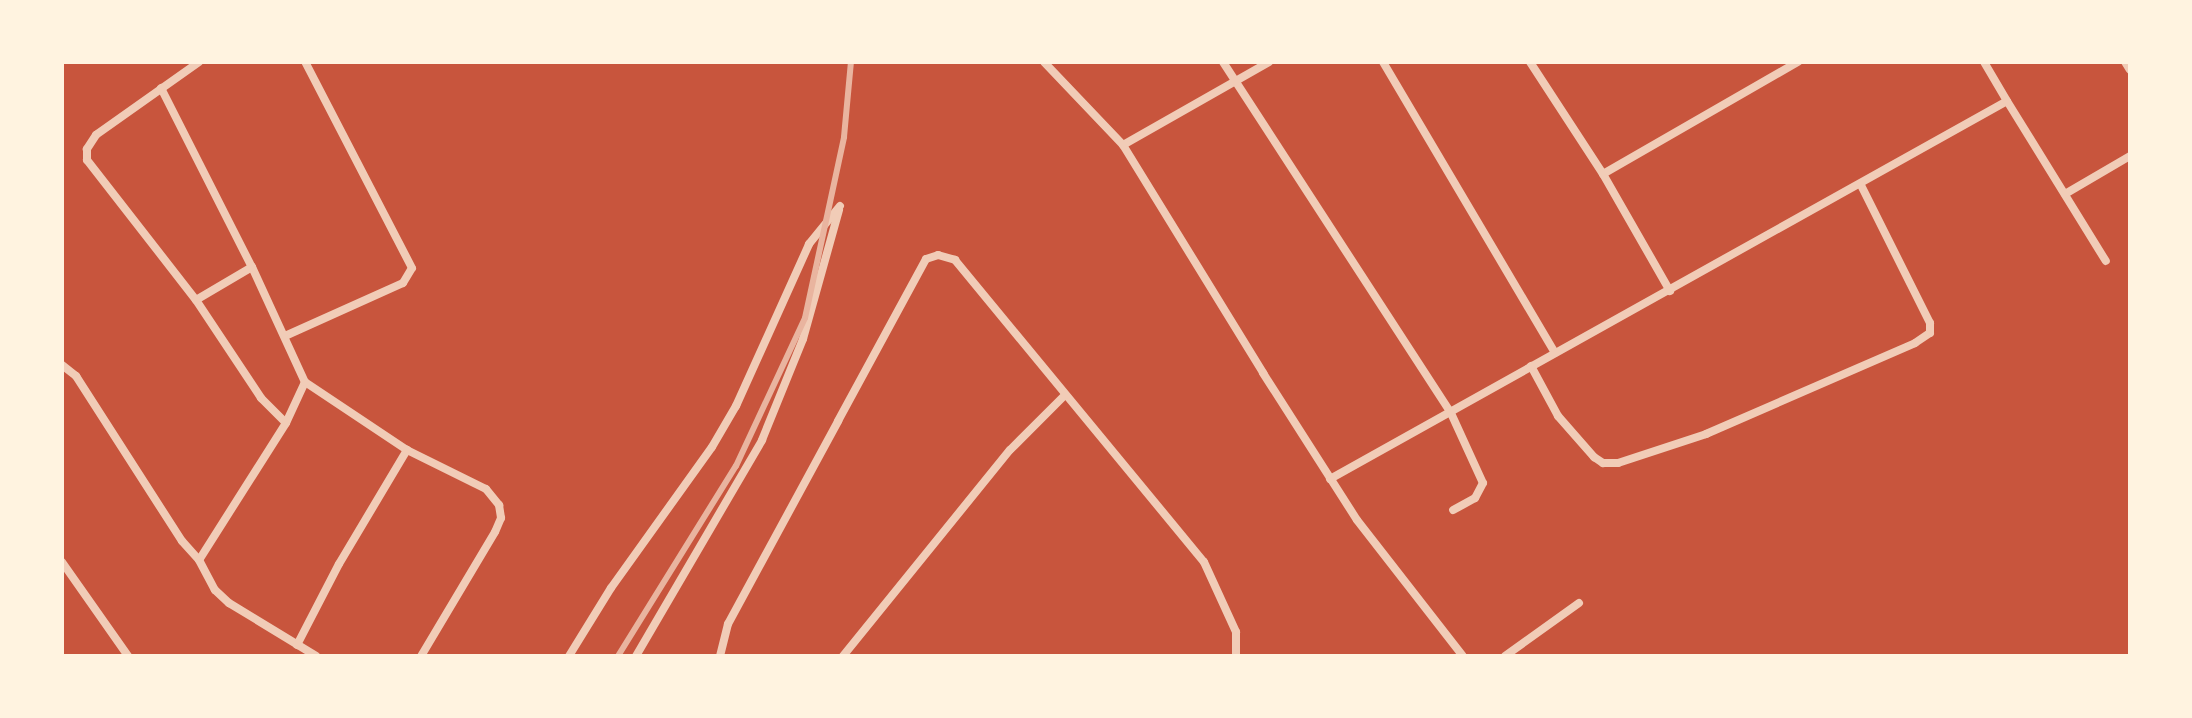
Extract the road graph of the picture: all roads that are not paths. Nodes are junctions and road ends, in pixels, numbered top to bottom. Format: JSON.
{"nodes":[{"id":1,"x":199,"y":62,"type":"edge"},
{"id":2,"x":305,"y":62,"type":"edge"},
{"id":3,"x":1044,"y":62,"type":"edge"},
{"id":4,"x":1223,"y":62,"type":"edge"},
{"id":5,"x":1269,"y":62,"type":"edge"},
{"id":6,"x":1383,"y":62,"type":"edge"},
{"id":7,"x":1530,"y":62,"type":"edge"},
{"id":8,"x":1798,"y":62,"type":"edge"},
{"id":9,"x":1984,"y":62,"type":"edge"},
{"id":10,"x":2125,"y":62,"type":"edge"},
{"id":11,"x":2130,"y":70,"type":"edge"},
{"id":12,"x":1238,"y":81,"type":"junction"},
{"id":13,"x":161,"y":88,"type":"junction"},
{"id":14,"x":2007,"y":101,"type":"junction"},
{"id":15,"x":1123,"y":145,"type":"junction"},
{"id":16,"x":2130,"y":156,"type":"edge"},
{"id":17,"x":1603,"y":174,"type":"junction"},
{"id":18,"x":1861,"y":185,"type":"junction"},
{"id":19,"x":2065,"y":194,"type":"junction"},
{"id":20,"x":2106,"y":261,"type":"dead end"},
{"id":21,"x":252,"y":267,"type":"junction"},
{"id":22,"x":1670,"y":291,"type":"junction"},
{"id":23,"x":196,"y":300,"type":"junction"},
{"id":24,"x":285,"y":336,"type":"junction"},
{"id":25,"x":1555,"y":353,"type":"junction"},
{"id":26,"x":62,"y":365,"type":"edge"},
{"id":27,"x":1531,"y":366,"type":"junction"},
{"id":28,"x":305,"y":382,"type":"junction"},
{"id":29,"x":1064,"y":396,"type":"junction"},
{"id":30,"x":1450,"y":411,"type":"junction"},
{"id":31,"x":286,"y":423,"type":"junction"},
{"id":32,"x":407,"y":450,"type":"junction"},
{"id":33,"x":1330,"y":479,"type":"junction"},
{"id":34,"x":1453,"y":510,"type":"dead end"},
{"id":35,"x":199,"y":560,"type":"junction"},
{"id":36,"x":62,"y":562,"type":"edge"},
{"id":37,"x":1579,"y":603,"type":"dead end"},
{"id":38,"x":297,"y":645,"type":"junction"},
{"id":39,"x":128,"y":656,"type":"edge"},
{"id":40,"x":316,"y":656,"type":"edge"},
{"id":41,"x":421,"y":656,"type":"edge"},
{"id":42,"x":569,"y":656,"type":"edge"},
{"id":43,"x":636,"y":656,"type":"edge"},
{"id":44,"x":720,"y":656,"type":"edge"},
{"id":45,"x":843,"y":656,"type":"edge"},
{"id":46,"x":1236,"y":656,"type":"edge"},
{"id":47,"x":1463,"y":656,"type":"edge"},
{"id":48,"x":1505,"y":656,"type":"edge"}],
"edges":[{"from":1,"to":13,"type":"street"},
{"from":2,"to":24,"type":"street"},
{"from":3,"to":15,"type":"street"},
{"from":4,"to":12,"type":"street"},
{"from":5,"to":12,"type":"street"},
{"from":6,"to":25,"type":"street"},
{"from":7,"to":17,"type":"street"},
{"from":8,"to":17,"type":"street"},
{"from":9,"to":14,"type":"street"},
{"from":10,"to":11,"type":"street"},
{"from":12,"to":15,"type":"street"},
{"from":12,"to":30,"type":"street"},
{"from":13,"to":21,"type":"street"},
{"from":13,"to":23,"type":"street"},
{"from":14,"to":18,"type":"street"},
{"from":14,"to":19,"type":"street"},
{"from":15,"to":33,"type":"street"},
{"from":16,"to":19,"type":"street"},
{"from":17,"to":22,"type":"street"},
{"from":18,"to":22,"type":"street"},
{"from":18,"to":27,"type":"street"},
{"from":19,"to":20,"type":"street"},
{"from":21,"to":23,"type":"street"},
{"from":21,"to":24,"type":"street"},
{"from":22,"to":25,"type":"street"},
{"from":23,"to":31,"type":"street"},
{"from":24,"to":28,"type":"street"},
{"from":25,"to":27,"type":"street"},
{"from":26,"to":35,"type":"street"},
{"from":27,"to":30,"type":"street"},
{"from":28,"to":31,"type":"street"},
{"from":28,"to":32,"type":"street"},
{"from":29,"to":44,"type":"street"},
{"from":29,"to":45,"type":"street"},
{"from":29,"to":46,"type":"street"},
{"from":30,"to":33,"type":"street"},
{"from":30,"to":34,"type":"street"},
{"from":31,"to":35,"type":"street"},
{"from":32,"to":38,"type":"street"},
{"from":32,"to":41,"type":"street"},
{"from":33,"to":47,"type":"street"},
{"from":35,"to":38,"type":"street"},
{"from":36,"to":39,"type":"street"},
{"from":37,"to":48,"type":"street"},
{"from":38,"to":40,"type":"street"},
{"from":42,"to":43,"type":"street"}]}
